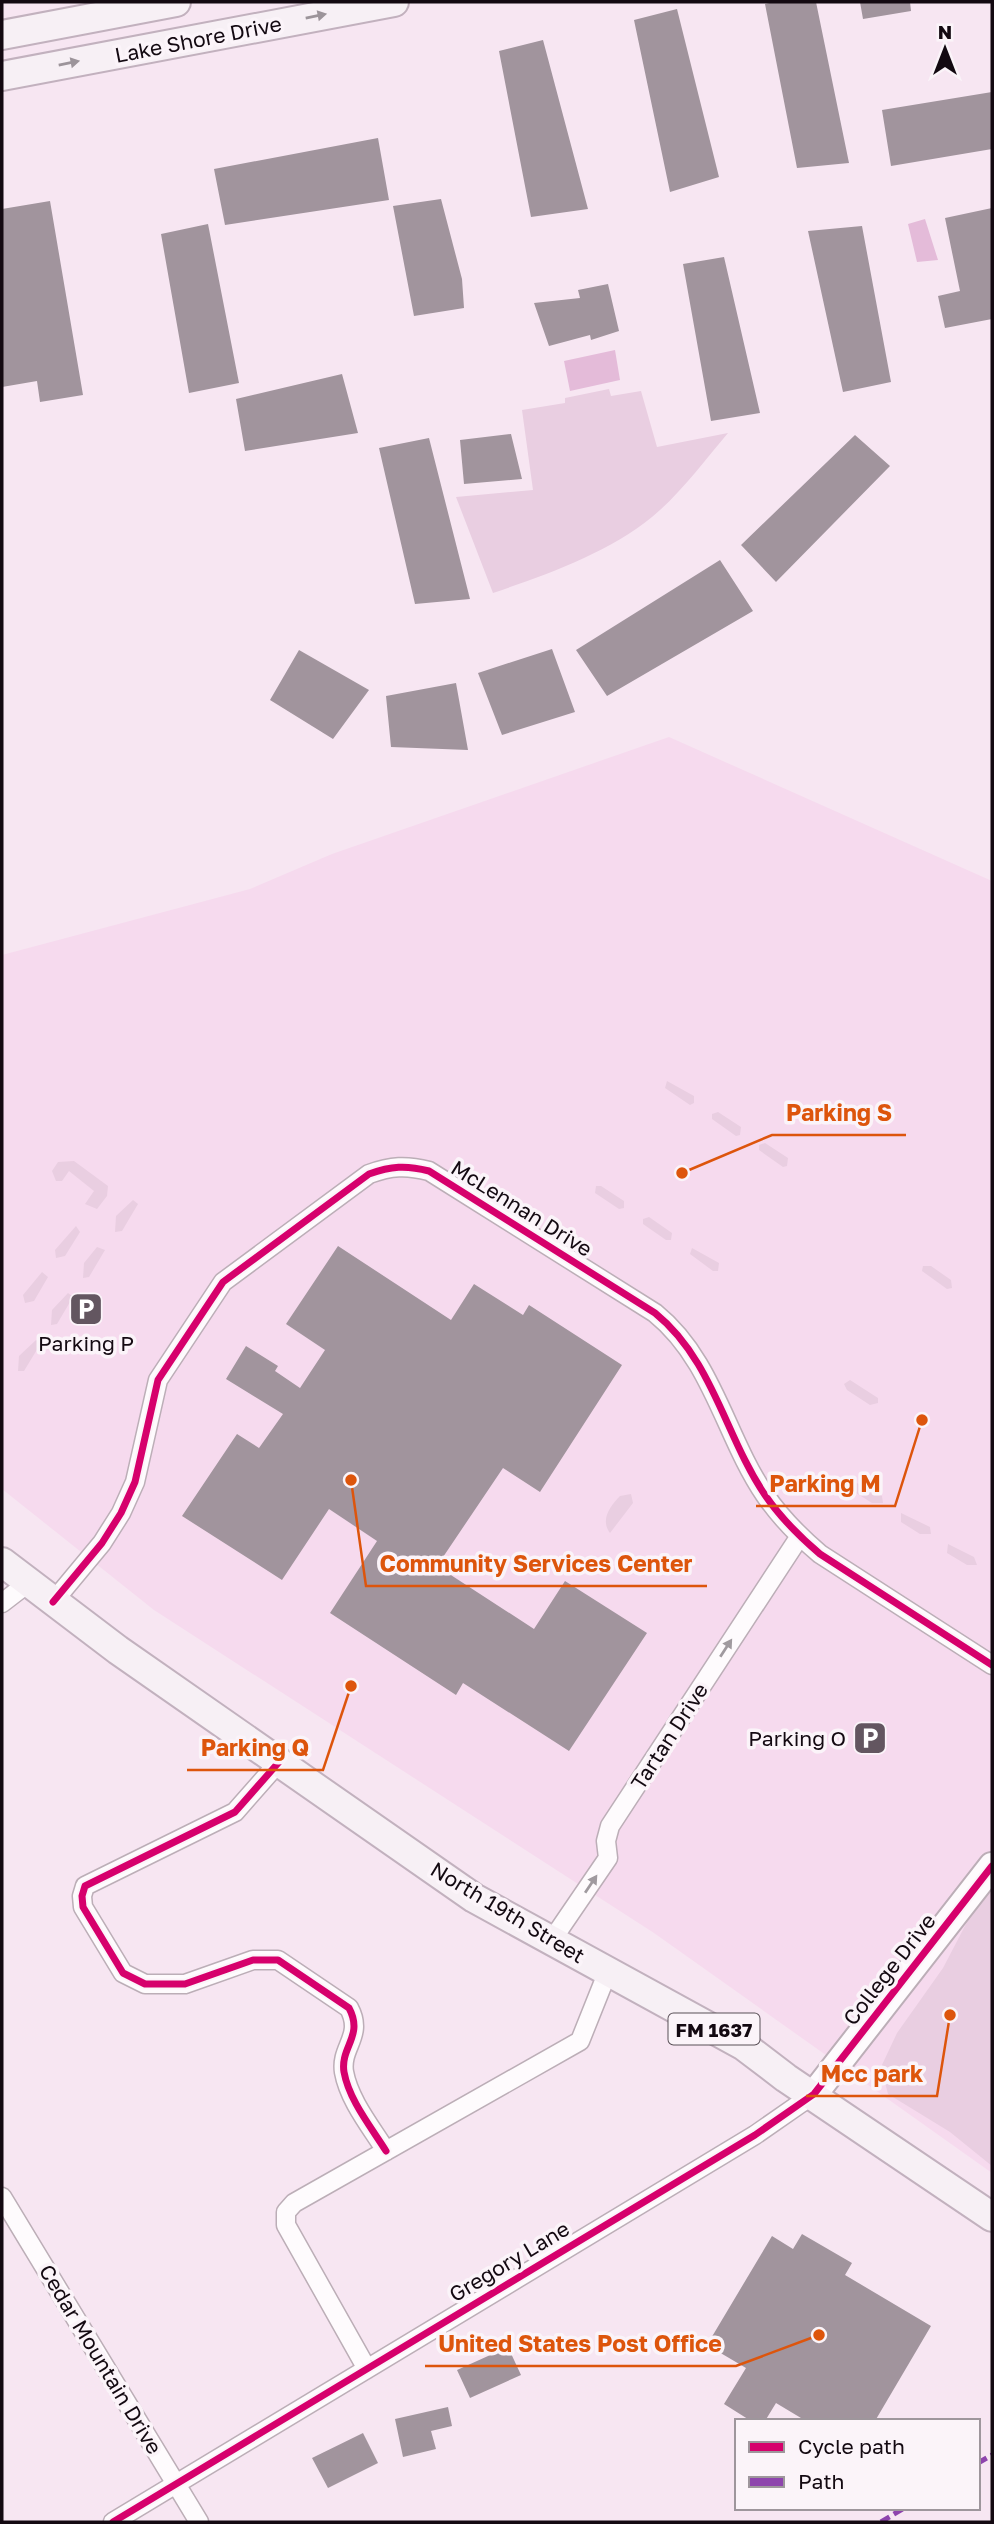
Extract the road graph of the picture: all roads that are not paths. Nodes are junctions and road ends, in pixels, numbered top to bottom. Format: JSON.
{"nodes":[{"id":1,"x":176,"y":2,"type":"edge"},
{"id":2,"x":394,"y":2,"type":"edge"},
{"id":3,"x":2,"y":35,"type":"edge"},
{"id":4,"x":2,"y":76,"type":"edge"},
{"id":5,"x":800,"y":1536,"type":"junction"},
{"id":6,"x":2,"y":1562,"type":"edge"},
{"id":7,"x":28,"y":1583,"type":"junction"},
{"id":8,"x":53,"y":1602,"type":"junction"},
{"id":9,"x":2,"y":1603,"type":"edge"},
{"id":10,"x":992,"y":1664,"type":"edge"},
{"id":11,"x":279,"y":1762,"type":"junction"},
{"id":12,"x":992,"y":1866,"type":"edge"},
{"id":13,"x":552,"y":1940,"type":"junction"},
{"id":14,"x":608,"y":1971,"type":"junction"},
{"id":15,"x":814,"y":2094,"type":"junction"},
{"id":16,"x":386,"y":2151,"type":"junction"},
{"id":17,"x":2,"y":2197,"type":"edge"},
{"id":18,"x":992,"y":2217,"type":"edge"},
{"id":19,"x":367,"y":2369,"type":"junction"},
{"id":20,"x":176,"y":2484,"type":"junction"},
{"id":21,"x":113,"y":2522,"type":"edge"},
{"id":22,"x":200,"y":2522,"type":"edge"}],
"edges":[{"from":1,"to":3,"type":"main road","name":"Lake Shore Drive"},
{"from":4,"to":2,"type":"main road","name":"Lake Shore Drive","one_way":true},
{"from":5,"to":8,"type":"street","name":"McLennan Drive"},
{"from":5,"to":10,"type":"street","name":"McLennan Drive"},
{"from":13,"to":5,"type":"street","name":"Tartan Drive","one_way":true},
{"from":6,"to":7,"type":"main road","name":"North 19th Street","number":"FM 1637"},
{"from":7,"to":8,"type":"main road","name":"North 19th Street","number":"FM 1637"},
{"from":7,"to":9,"type":"street"},
{"from":8,"to":11,"type":"main road","name":"North 19th Street","number":"FM 1637"},
{"from":11,"to":13,"type":"main road","name":"North 19th Street","number":"FM 1637"},
{"from":11,"to":16,"type":"street"},
{"from":12,"to":15,"type":"street","name":"College Drive"},
{"from":13,"to":14,"type":"main road","name":"North 19th Street","number":"FM 1637"},
{"from":14,"to":15,"type":"main road","name":"North 19th Street","number":"FM 1637"},
{"from":14,"to":16,"type":"street"},
{"from":15,"to":18,"type":"main road","name":"North 19th Street","number":"FM 1637"},
{"from":15,"to":19,"type":"street","name":"Gregory Lane"},
{"from":16,"to":19,"type":"street"},
{"from":17,"to":20,"type":"street","name":"Cedar Mountain Drive"},
{"from":19,"to":20,"type":"street","name":"Gregory Lane"},
{"from":20,"to":21,"type":"street","name":"Gregory Lane"},
{"from":20,"to":22,"type":"street","name":"Cedar Mountain Drive"}]}
